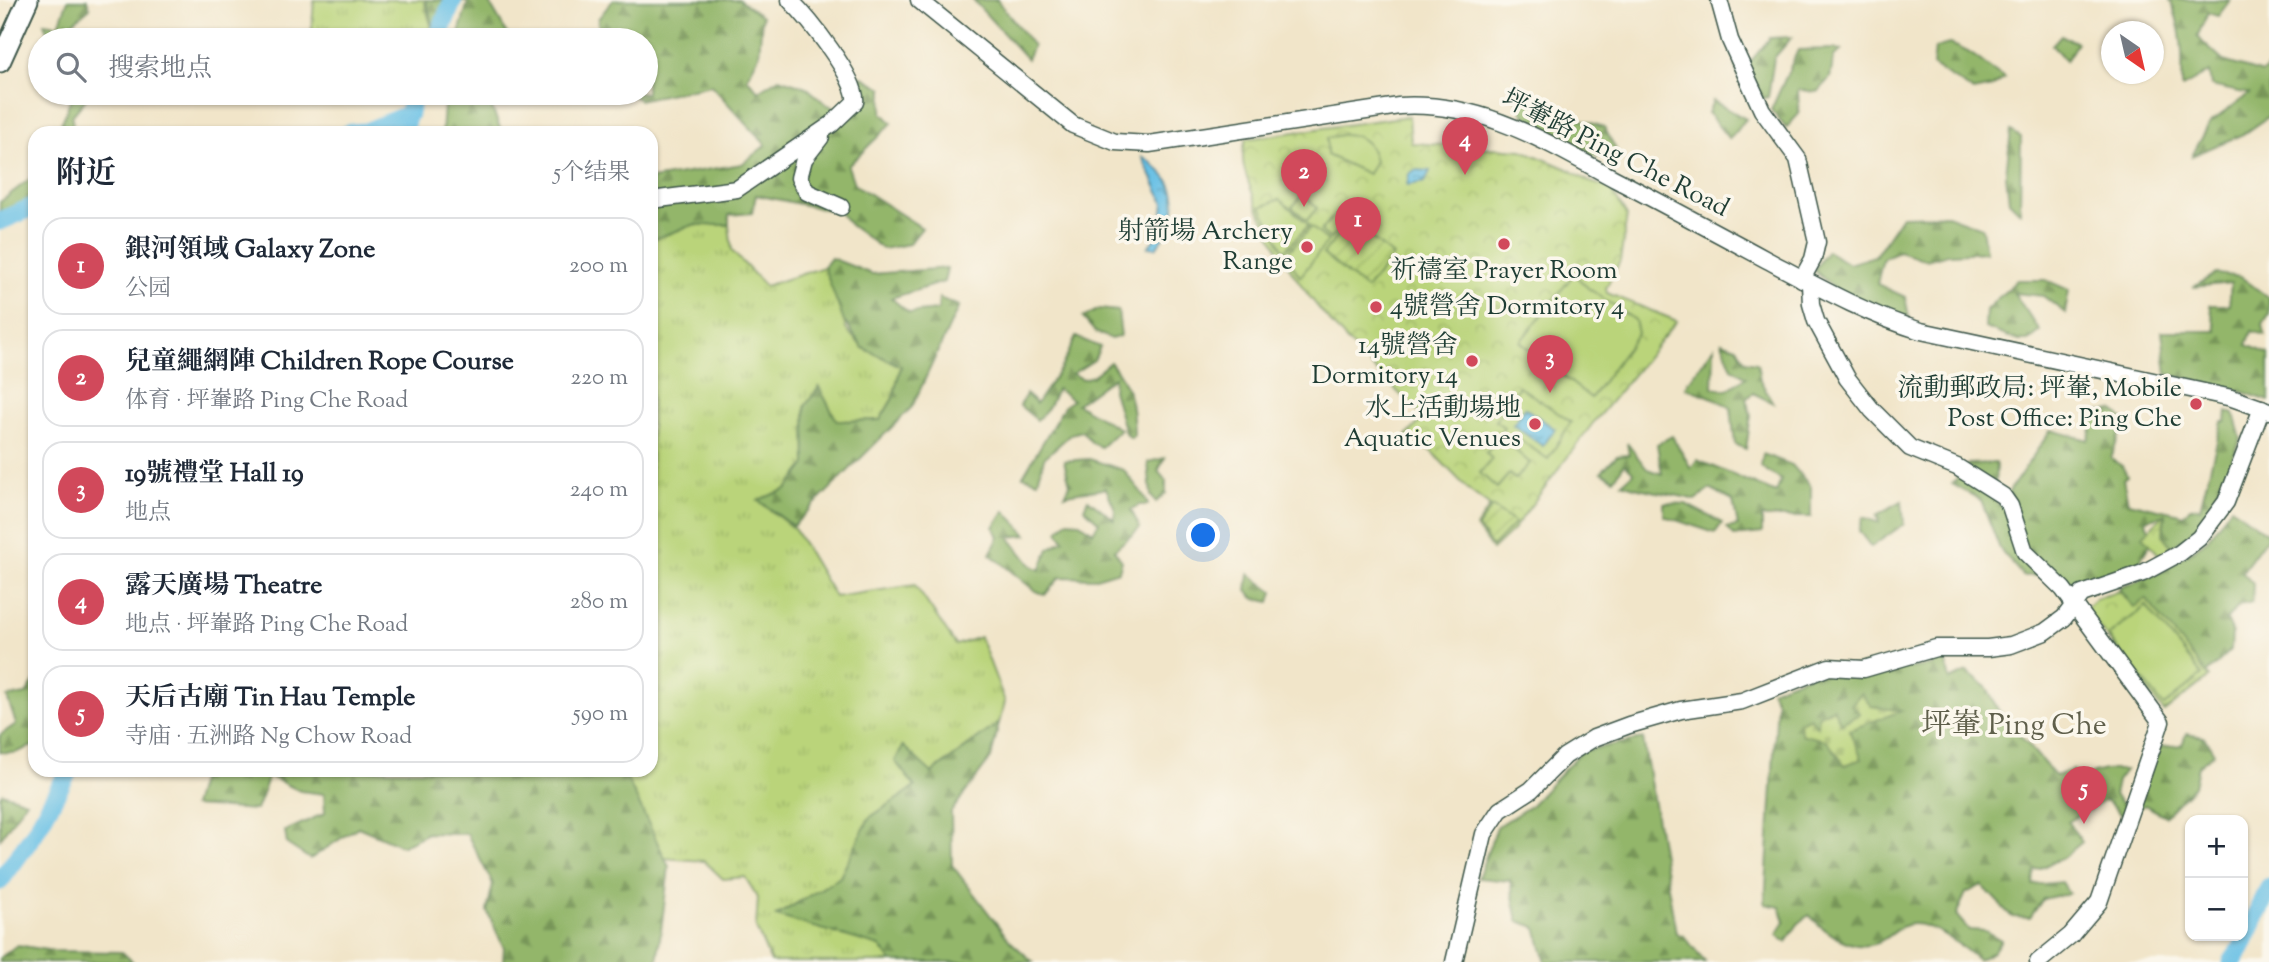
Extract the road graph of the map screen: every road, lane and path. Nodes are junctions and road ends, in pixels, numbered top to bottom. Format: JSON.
{"nodes":[{"id":1,"x":27,"y":0,"type":"edge"},
{"id":2,"x":790,"y":0,"type":"edge"},
{"id":3,"x":919,"y":0,"type":"edge"},
{"id":4,"x":1719,"y":0,"type":"edge"},
{"id":5,"x":0,"y":62,"type":"edge"},
{"id":6,"x":832,"y":124,"type":"junction"},
{"id":7,"x":658,"y":199,"type":"edge"},
{"id":8,"x":841,"y":207,"type":"dead end"},
{"id":9,"x":1806,"y":281,"type":"junction"},
{"id":10,"x":2266,"y":409,"type":"edge"},
{"id":11,"x":2073,"y":605,"type":"junction"},
{"id":12,"x":1454,"y":962,"type":"edge"},
{"id":13,"x":2038,"y":962,"type":"edge"}],
"edges":[{"from":1,"to":5,"type":"main road"},
{"from":2,"to":6,"type":"street"},
{"from":3,"to":9,"type":"street","name":"坪輋路 Ping Che Road"},
{"from":4,"to":9,"type":"street"},
{"from":6,"to":7,"type":"street"},
{"from":6,"to":8,"type":"street"},
{"from":9,"to":10,"type":"street","name":"坪輋路 Ping Che Road"},
{"from":9,"to":11,"type":"street"},
{"from":10,"to":11,"type":"street"},
{"from":11,"to":12,"type":"street"},
{"from":11,"to":13,"type":"street"}]}
